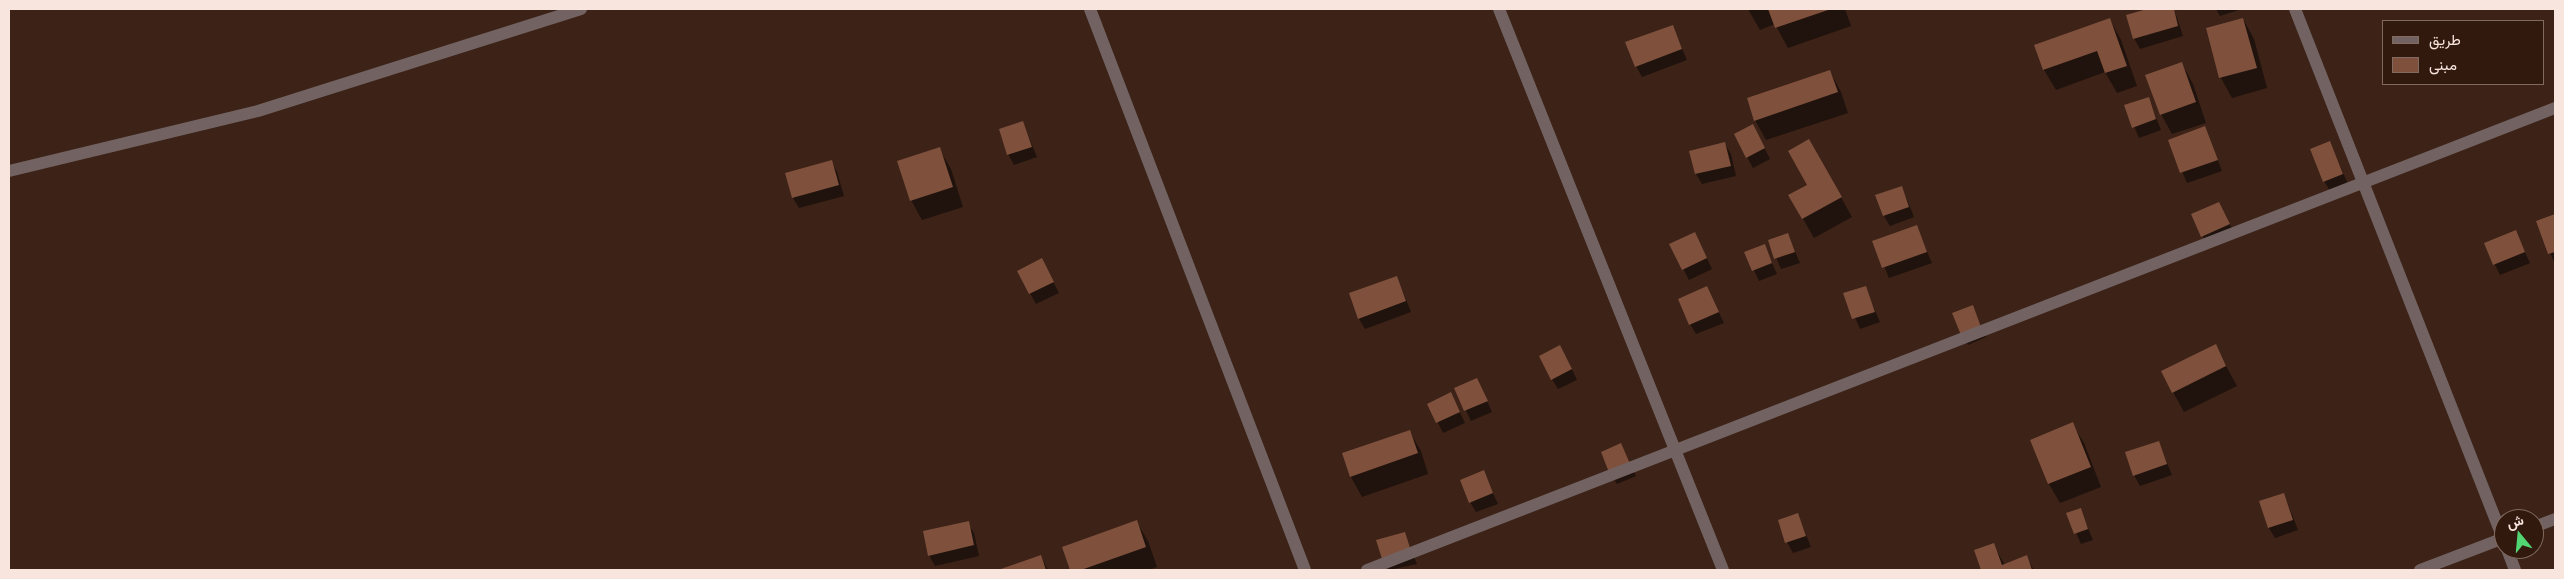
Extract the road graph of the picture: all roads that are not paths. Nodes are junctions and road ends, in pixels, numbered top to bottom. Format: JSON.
{"nodes":[{"id":1,"x":581,"y":9,"type":"edge"},
{"id":2,"x":1090,"y":9,"type":"edge"},
{"id":3,"x":1499,"y":9,"type":"edge"},
{"id":4,"x":2296,"y":9,"type":"edge"},
{"id":5,"x":2555,"y":108,"type":"edge"},
{"id":6,"x":9,"y":171,"type":"edge"},
{"id":7,"x":2364,"y":182,"type":"junction"},
{"id":8,"x":1675,"y":450,"type":"junction"},
{"id":9,"x":2494,"y":514,"type":"edge"},
{"id":10,"x":2494,"y":546,"type":"edge"},
{"id":11,"x":1306,"y":570,"type":"edge"},
{"id":12,"x":1367,"y":570,"type":"edge"},
{"id":13,"x":1723,"y":570,"type":"edge"},
{"id":14,"x":2420,"y":570,"type":"edge"}],
"edges":[{"from":1,"to":6,"type":"street"},
{"from":2,"to":11,"type":"street"},
{"from":3,"to":8,"type":"street"},
{"from":4,"to":7,"type":"street"},
{"from":5,"to":7,"type":"street"},
{"from":7,"to":8,"type":"street"},
{"from":7,"to":9,"type":"street"},
{"from":8,"to":12,"type":"street"},
{"from":8,"to":13,"type":"street"},
{"from":10,"to":14,"type":"street"}]}
